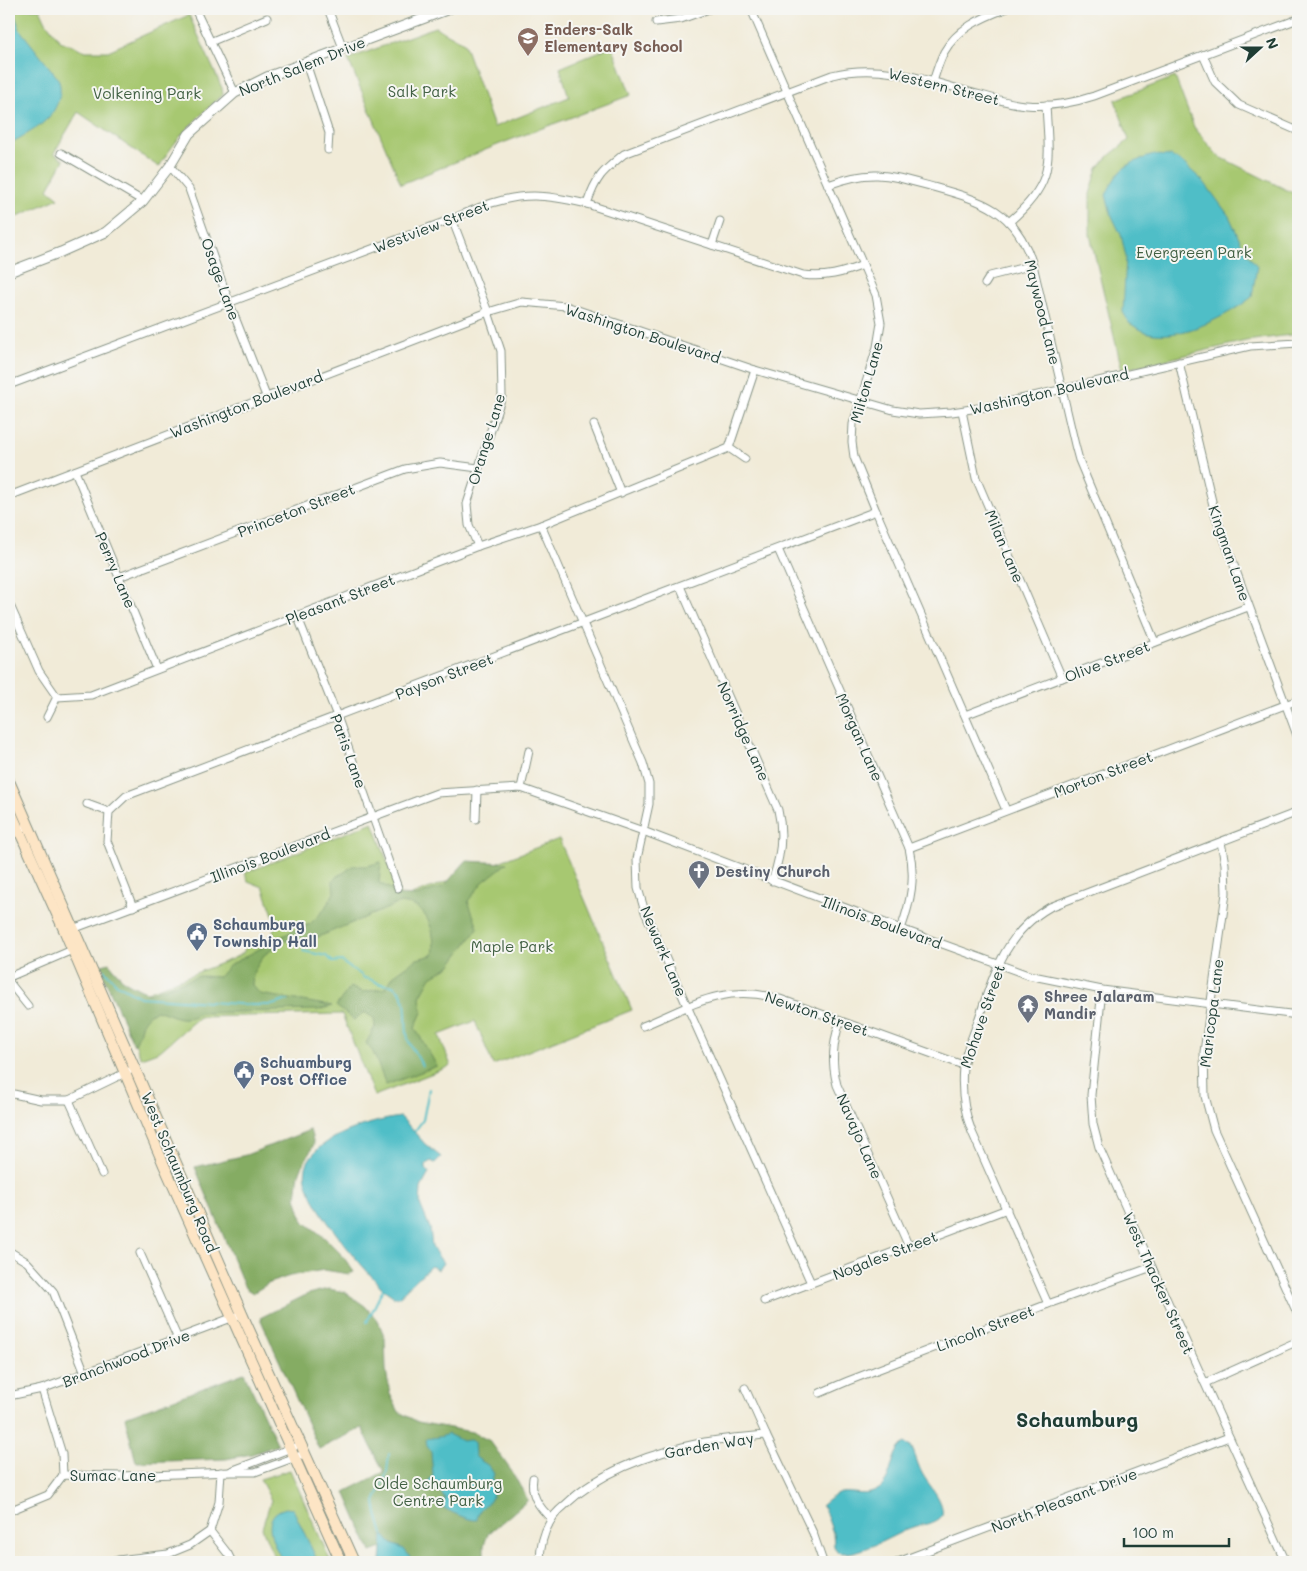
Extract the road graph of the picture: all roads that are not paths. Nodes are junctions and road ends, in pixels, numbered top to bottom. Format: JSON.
{"nodes":[{"id":1,"x":195,"y":9,"type":"edge"},
{"id":2,"x":328,"y":9,"type":"edge"},
{"id":3,"x":449,"y":9,"type":"edge"},
{"id":4,"x":709,"y":9,"type":"edge"},
{"id":5,"x":751,"y":9,"type":"edge"},
{"id":6,"x":1004,"y":9,"type":"edge"},
{"id":7,"x":438,"y":11,"type":"edge"},
{"id":8,"x":267,"y":18,"type":"dead end"},
{"id":9,"x":1298,"y":19,"type":"edge"},
{"id":10,"x":656,"y":22,"type":"dead end"},
{"id":11,"x":210,"y":42,"type":"junction"},
{"id":12,"x":343,"y":48,"type":"junction"},
{"id":13,"x":1203,"y":55,"type":"junction"},
{"id":14,"x":306,"y":64,"type":"junction"},
{"id":15,"x":933,"y":82,"type":"junction"},
{"id":16,"x":787,"y":91,"type":"junction"},
{"id":17,"x":234,"y":93,"type":"junction"},
{"id":18,"x":1046,"y":105,"type":"junction"},
{"id":19,"x":1298,"y":131,"type":"edge"},
{"id":20,"x":328,"y":150,"type":"dead end"},
{"id":21,"x":61,"y":153,"type":"dead end"},
{"id":22,"x":170,"y":166,"type":"junction"},
{"id":23,"x":828,"y":185,"type":"junction"},
{"id":24,"x":143,"y":201,"type":"junction"},
{"id":25,"x":587,"y":204,"type":"junction"},
{"id":26,"x":452,"y":219,"type":"junction"},
{"id":27,"x":720,"y":220,"type":"dead end"},
{"id":28,"x":1009,"y":222,"type":"junction"},
{"id":29,"x":712,"y":245,"type":"junction"},
{"id":30,"x":863,"y":265,"type":"junction"},
{"id":31,"x":1033,"y":265,"type":"junction"},
{"id":32,"x":9,"y":272,"type":"edge"},
{"id":33,"x":985,"y":284,"type":"dead end"},
{"id":34,"x":229,"y":302,"type":"junction"},
{"id":35,"x":488,"y":312,"type":"junction"},
{"id":36,"x":1298,"y":343,"type":"edge"},
{"id":37,"x":1179,"y":362,"type":"junction"},
{"id":38,"x":755,"y":370,"type":"junction"},
{"id":39,"x":9,"y":384,"type":"edge"},
{"id":40,"x":1061,"y":389,"type":"junction"},
{"id":41,"x":266,"y":396,"type":"junction"},
{"id":42,"x":860,"y":402,"type":"junction"},
{"id":43,"x":962,"y":411,"type":"junction"},
{"id":44,"x":594,"y":425,"type":"dead end"},
{"id":45,"x":729,"y":448,"type":"junction"},
{"id":46,"x":745,"y":459,"type":"dead end"},
{"id":47,"x":478,"y":468,"type":"junction"},
{"id":48,"x":74,"y":472,"type":"junction"},
{"id":49,"x":621,"y":493,"type":"junction"},
{"id":50,"x":9,"y":496,"type":"edge"},
{"id":51,"x":876,"y":511,"type":"junction"},
{"id":52,"x":541,"y":526,"type":"junction"},
{"id":53,"x":478,"y":546,"type":"junction"},
{"id":54,"x":778,"y":549,"type":"junction"},
{"id":55,"x":119,"y":577,"type":"junction"},
{"id":56,"x":680,"y":586,"type":"junction"},
{"id":57,"x":9,"y":603,"type":"edge"},
{"id":58,"x":1248,"y":607,"type":"junction"},
{"id":59,"x":296,"y":615,"type":"junction"},
{"id":60,"x":582,"y":623,"type":"junction"},
{"id":61,"x":1155,"y":642,"type":"junction"},
{"id":62,"x":157,"y":670,"type":"junction"},
{"id":63,"x":1062,"y":678,"type":"junction"},
{"id":64,"x":57,"y":696,"type":"junction"},
{"id":65,"x":1298,"y":700,"type":"edge"},
{"id":66,"x":1286,"y":705,"type":"junction"},
{"id":67,"x":965,"y":715,"type":"junction"},
{"id":68,"x":337,"y":716,"type":"junction"},
{"id":69,"x":47,"y":717,"type":"dead end"},
{"id":70,"x":1298,"y":738,"type":"edge"},
{"id":71,"x":529,"y":750,"type":"dead end"},
{"id":72,"x":9,"y":781,"type":"edge"},
{"id":73,"x":521,"y":788,"type":"junction"},
{"id":74,"x":477,"y":790,"type":"junction"},
{"id":75,"x":87,"y":804,"type":"dead end"},
{"id":76,"x":9,"y":808,"type":"edge"},
{"id":77,"x":1006,"y":810,"type":"junction"},
{"id":78,"x":109,"y":812,"type":"junction"},
{"id":79,"x":1298,"y":812,"type":"edge"},
{"id":80,"x":373,"y":816,"type":"junction"},
{"id":81,"x":476,"y":819,"type":"dead end"},
{"id":82,"x":18,"y":830,"type":"edge"},
{"id":83,"x":643,"y":831,"type":"junction"},
{"id":84,"x":1221,"y":842,"type":"junction"},
{"id":85,"x":909,"y":848,"type":"junction"},
{"id":86,"x":772,"y":881,"type":"junction"},
{"id":87,"x":398,"y":888,"type":"dead end"},
{"id":88,"x":133,"y":907,"type":"junction"},
{"id":89,"x":901,"y":929,"type":"junction"},
{"id":90,"x":69,"y":930,"type":"junction"},
{"id":91,"x":77,"y":948,"type":"junction"},
{"id":92,"x":998,"y":964,"type":"junction"},
{"id":93,"x":9,"y":978,"type":"edge"},
{"id":94,"x":9,"y":982,"type":"edge"},
{"id":95,"x":1102,"y":990,"type":"junction"},
{"id":96,"x":1211,"y":1003,"type":"junction"},
{"id":97,"x":28,"y":1006,"type":"dead end"},
{"id":98,"x":688,"y":1007,"type":"junction"},
{"id":99,"x":1298,"y":1016,"type":"edge"},
{"id":100,"x":840,"y":1021,"type":"junction"},
{"id":101,"x":643,"y":1026,"type":"dead end"},
{"id":102,"x":963,"y":1065,"type":"junction"},
{"id":103,"x":135,"y":1068,"type":"junction"},
{"id":104,"x":126,"y":1073,"type":"junction"},
{"id":105,"x":9,"y":1094,"type":"edge"},
{"id":106,"x":69,"y":1100,"type":"junction"},
{"id":107,"x":102,"y":1174,"type":"dead end"},
{"id":108,"x":1007,"y":1209,"type":"junction"},
{"id":109,"x":909,"y":1247,"type":"junction"},
{"id":110,"x":9,"y":1251,"type":"edge"},
{"id":111,"x":140,"y":1253,"type":"dead end"},
{"id":112,"x":1152,"y":1267,"type":"junction"},
{"id":113,"x":811,"y":1283,"type":"junction"},
{"id":114,"x":764,"y":1301,"type":"dead end"},
{"id":115,"x":1048,"y":1304,"type":"junction"},
{"id":116,"x":1298,"y":1315,"type":"edge"},
{"id":117,"x":237,"y":1316,"type":"junction"},
{"id":118,"x":178,"y":1339,"type":"junction"},
{"id":119,"x":1298,"y":1341,"type":"edge"},
{"id":120,"x":85,"y":1373,"type":"junction"},
{"id":121,"x":1205,"y":1383,"type":"junction"},
{"id":122,"x":746,"y":1388,"type":"dead end"},
{"id":123,"x":42,"y":1389,"type":"junction"},
{"id":124,"x":820,"y":1393,"type":"dead end"},
{"id":125,"x":9,"y":1396,"type":"edge"},
{"id":126,"x":766,"y":1435,"type":"junction"},
{"id":127,"x":1229,"y":1436,"type":"junction"},
{"id":128,"x":296,"y":1451,"type":"junction"},
{"id":129,"x":221,"y":1472,"type":"junction"},
{"id":130,"x":63,"y":1475,"type":"junction"},
{"id":131,"x":533,"y":1478,"type":"dead end"},
{"id":132,"x":9,"y":1511,"type":"edge"},
{"id":133,"x":552,"y":1519,"type":"junction"},
{"id":134,"x":210,"y":1531,"type":"junction"},
{"id":135,"x":110,"y":1562,"type":"edge"},
{"id":136,"x":232,"y":1562,"type":"edge"},
{"id":137,"x":341,"y":1562,"type":"edge"},
{"id":138,"x":354,"y":1562,"type":"edge"},
{"id":139,"x":540,"y":1562,"type":"edge"},
{"id":140,"x":823,"y":1562,"type":"edge"},
{"id":141,"x":898,"y":1562,"type":"edge"},
{"id":142,"x":1286,"y":1562,"type":"edge"}],
"edges":[{"from":1,"to":11,"type":"street"},
{"from":2,"to":12,"type":"street"},
{"from":3,"to":7,"type":"street","name":"North Salem Drive"},
{"from":4,"to":10,"type":"street"},
{"from":5,"to":16,"type":"street","name":"Milton Lane"},
{"from":6,"to":15,"type":"street"},
{"from":7,"to":12,"type":"street","name":"North Salem Drive"},
{"from":8,"to":11,"type":"street"},
{"from":9,"to":13,"type":"street","name":"Western Street"},
{"from":11,"to":17,"type":"street"},
{"from":12,"to":14,"type":"street","name":"North Salem Drive"},
{"from":13,"to":18,"type":"street","name":"Western Street"},
{"from":13,"to":19,"type":"street"},
{"from":14,"to":17,"type":"street","name":"North Salem Drive"},
{"from":14,"to":20,"type":"street"},
{"from":15,"to":16,"type":"street","name":"Western Street"},
{"from":15,"to":18,"type":"street","name":"Western Street"},
{"from":16,"to":23,"type":"street","name":"Milton Lane"},
{"from":16,"to":25,"type":"street","name":"Western Street"},
{"from":17,"to":22,"type":"street","name":"North Salem Drive"},
{"from":18,"to":28,"type":"street"},
{"from":21,"to":24,"type":"street"},
{"from":22,"to":24,"type":"street","name":"North Salem Drive"},
{"from":22,"to":34,"type":"street","name":"Osage Lane"},
{"from":23,"to":28,"type":"street","name":"Maywood Lane"},
{"from":23,"to":30,"type":"street","name":"Milton Lane"},
{"from":24,"to":32,"type":"street","name":"North Salem Drive"},
{"from":25,"to":26,"type":"street","name":"Westview Street"},
{"from":25,"to":29,"type":"street","name":"Westview Street"},
{"from":26,"to":34,"type":"street","name":"Westview Street"},
{"from":26,"to":35,"type":"street","name":"Orange Lane"},
{"from":27,"to":29,"type":"street"},
{"from":28,"to":31,"type":"street","name":"Maywood Lane"},
{"from":29,"to":30,"type":"street","name":"Westview Street"},
{"from":30,"to":42,"type":"street","name":"Milton Lane"},
{"from":31,"to":33,"type":"street"},
{"from":31,"to":40,"type":"street","name":"Maywood Lane"},
{"from":34,"to":39,"type":"street","name":"Westview Street"},
{"from":34,"to":41,"type":"street","name":"Osage Lane"},
{"from":35,"to":38,"type":"street","name":"Washington Boulevard"},
{"from":35,"to":41,"type":"street","name":"Washington Boulevard"},
{"from":35,"to":47,"type":"street","name":"Orange Lane"},
{"from":36,"to":37,"type":"street","name":"Washington Boulevard"},
{"from":37,"to":40,"type":"street","name":"Washington Boulevard"},
{"from":37,"to":58,"type":"street","name":"Kingman Lane"},
{"from":38,"to":42,"type":"street","name":"Washington Boulevard"},
{"from":38,"to":45,"type":"street"},
{"from":40,"to":43,"type":"street","name":"Washington Boulevard"},
{"from":40,"to":61,"type":"street","name":"Maywood Lane"},
{"from":41,"to":48,"type":"street","name":"Washington Boulevard"},
{"from":42,"to":43,"type":"street","name":"Washington Boulevard"},
{"from":42,"to":51,"type":"street","name":"Milton Lane"},
{"from":43,"to":63,"type":"street","name":"Milan Lane"},
{"from":44,"to":49,"type":"street"},
{"from":45,"to":46,"type":"street"},
{"from":45,"to":49,"type":"street","name":"Pleasant Street"},
{"from":47,"to":53,"type":"street","name":"Orange Lane"},
{"from":47,"to":55,"type":"street","name":"Princeton Street"},
{"from":48,"to":50,"type":"street","name":"Washington Boulevard"},
{"from":48,"to":55,"type":"street","name":"Perry Lane"},
{"from":49,"to":52,"type":"street","name":"Pleasant Street"},
{"from":51,"to":54,"type":"street","name":"Payson Street"},
{"from":51,"to":67,"type":"street","name":"Milton Lane"},
{"from":52,"to":53,"type":"street","name":"Pleasant Street"},
{"from":52,"to":60,"type":"street","name":"Newark Lane"},
{"from":53,"to":59,"type":"street","name":"Pleasant Street"},
{"from":54,"to":56,"type":"street","name":"Payson Street"},
{"from":54,"to":85,"type":"street","name":"Morgan Lane"},
{"from":55,"to":62,"type":"street","name":"Perry Lane"},
{"from":56,"to":60,"type":"street","name":"Payson Street"},
{"from":56,"to":86,"type":"street","name":"Norridge Lane"},
{"from":57,"to":64,"type":"street"},
{"from":58,"to":61,"type":"street","name":"Olive Street"},
{"from":58,"to":66,"type":"street","name":"Kingman Lane"},
{"from":59,"to":62,"type":"street","name":"Pleasant Street"},
{"from":59,"to":68,"type":"street","name":"Paris Lane"},
{"from":60,"to":68,"type":"street","name":"Payson Street"},
{"from":60,"to":83,"type":"street","name":"Newark Lane"},
{"from":61,"to":63,"type":"street","name":"Olive Street"},
{"from":62,"to":64,"type":"street","name":"Pleasant Street"},
{"from":63,"to":67,"type":"street","name":"Olive Street"},
{"from":64,"to":69,"type":"street"},
{"from":65,"to":66,"type":"street","name":"Morton Street"},
{"from":66,"to":70,"type":"street","name":"Kingman Lane"},
{"from":66,"to":77,"type":"street","name":"Morton Street"},
{"from":67,"to":77,"type":"street","name":"Milton Lane"},
{"from":68,"to":78,"type":"street","name":"Payson Street"},
{"from":68,"to":80,"type":"street","name":"Paris Lane"},
{"from":71,"to":73,"type":"street"},
{"from":72,"to":82,"type":"main road","name":"West Schaumburg Road"},
{"from":73,"to":74,"type":"street","name":"Illinois Boulevard"},
{"from":73,"to":83,"type":"street","name":"Illinois Boulevard"},
{"from":74,"to":80,"type":"street","name":"Illinois Boulevard"},
{"from":74,"to":81,"type":"street"},
{"from":75,"to":78,"type":"street"},
{"from":76,"to":82,"type":"main road","name":"West Schaumburg Road"},
{"from":77,"to":85,"type":"street","name":"Morton Street"},
{"from":78,"to":88,"type":"street"},
{"from":79,"to":84,"type":"street","name":"Mohave Street"},
{"from":80,"to":87,"type":"street","name":"Paris Lane"},
{"from":80,"to":88,"type":"street","name":"Illinois Boulevard"},
{"from":82,"to":90,"type":"main road","name":"West Schaumburg Road"},
{"from":83,"to":86,"type":"street","name":"Illinois Boulevard"},
{"from":83,"to":98,"type":"street","name":"Newark Lane"},
{"from":84,"to":92,"type":"street","name":"Mohave Street"},
{"from":84,"to":96,"type":"street","name":"Maricopa Lane"},
{"from":85,"to":89,"type":"street","name":"Morgan Lane"},
{"from":86,"to":89,"type":"street","name":"Illinois Boulevard"},
{"from":88,"to":90,"type":"street","name":"Illinois Boulevard"},
{"from":89,"to":92,"type":"street","name":"Illinois Boulevard"},
{"from":90,"to":91,"type":"main road","name":"West Schaumburg Road"},
{"from":91,"to":93,"type":"street"},
{"from":91,"to":103,"type":"main road","name":"West Schaumburg Road"},
{"from":91,"to":104,"type":"main road","name":"West Schaumburg Road"},
{"from":92,"to":95,"type":"street","name":"Illinois Boulevard"},
{"from":92,"to":102,"type":"street","name":"Mohave Street"},
{"from":94,"to":97,"type":"street"},
{"from":95,"to":96,"type":"street","name":"Illinois Boulevard"},
{"from":95,"to":112,"type":"street","name":"West Thacker Street"},
{"from":96,"to":99,"type":"street","name":"Illinois Boulevard"},
{"from":96,"to":116,"type":"street","name":"Maricopa Lane"},
{"from":98,"to":100,"type":"street","name":"Newton Street"},
{"from":98,"to":101,"type":"street","name":"Newton Street"},
{"from":98,"to":113,"type":"street","name":"Newark Lane"},
{"from":100,"to":102,"type":"street","name":"Newton Street"},
{"from":100,"to":109,"type":"street","name":"Navajo Lane"},
{"from":102,"to":108,"type":"street","name":"Mohave Street"},
{"from":103,"to":104,"type":"street"},
{"from":103,"to":117,"type":"main road","name":"West Schaumburg Road"},
{"from":104,"to":106,"type":"street"},
{"from":104,"to":117,"type":"main road","name":"West Schaumburg Road"},
{"from":105,"to":106,"type":"street"},
{"from":106,"to":107,"type":"street"},
{"from":108,"to":109,"type":"street","name":"Nogales Street"},
{"from":108,"to":115,"type":"street","name":"Mohave Street"},
{"from":109,"to":113,"type":"street","name":"Nogales Street"},
{"from":110,"to":120,"type":"street"},
{"from":111,"to":118,"type":"street"},
{"from":112,"to":115,"type":"street","name":"Lincoln Street"},
{"from":112,"to":121,"type":"street","name":"West Thacker Street"},
{"from":113,"to":114,"type":"street","name":"Nogales Street"},
{"from":115,"to":124,"type":"street","name":"Lincoln Street"},
{"from":117,"to":118,"type":"street","name":"Branchwood Drive"},
{"from":117,"to":128,"type":"main road","name":"West Schaumburg Road"},
{"from":118,"to":120,"type":"street","name":"Branchwood Drive"},
{"from":119,"to":121,"type":"street"},
{"from":120,"to":123,"type":"street","name":"Branchwood Drive"},
{"from":121,"to":127,"type":"street","name":"West Thacker Street"},
{"from":122,"to":126,"type":"street","name":"Garden Way"},
{"from":123,"to":125,"type":"street","name":"Branchwood Drive"},
{"from":123,"to":130,"type":"street"},
{"from":126,"to":133,"type":"street","name":"Garden Way"},
{"from":126,"to":140,"type":"street","name":"Garden Way"},
{"from":127,"to":141,"type":"street","name":"North Pleasant Drive"},
{"from":127,"to":142,"type":"street","name":"West Thacker Street"},
{"from":128,"to":129,"type":"street","name":"Sumac Lane"},
{"from":128,"to":137,"type":"main road","name":"West Schaumburg Road"},
{"from":128,"to":138,"type":"main road","name":"West Schaumburg Road"},
{"from":129,"to":130,"type":"street","name":"Sumac Lane"},
{"from":129,"to":134,"type":"street"},
{"from":130,"to":132,"type":"street","name":"Sumac Lane"},
{"from":131,"to":133,"type":"street"},
{"from":133,"to":139,"type":"street","name":"Garden Way"},
{"from":134,"to":135,"type":"street"},
{"from":134,"to":136,"type":"street"}]}
